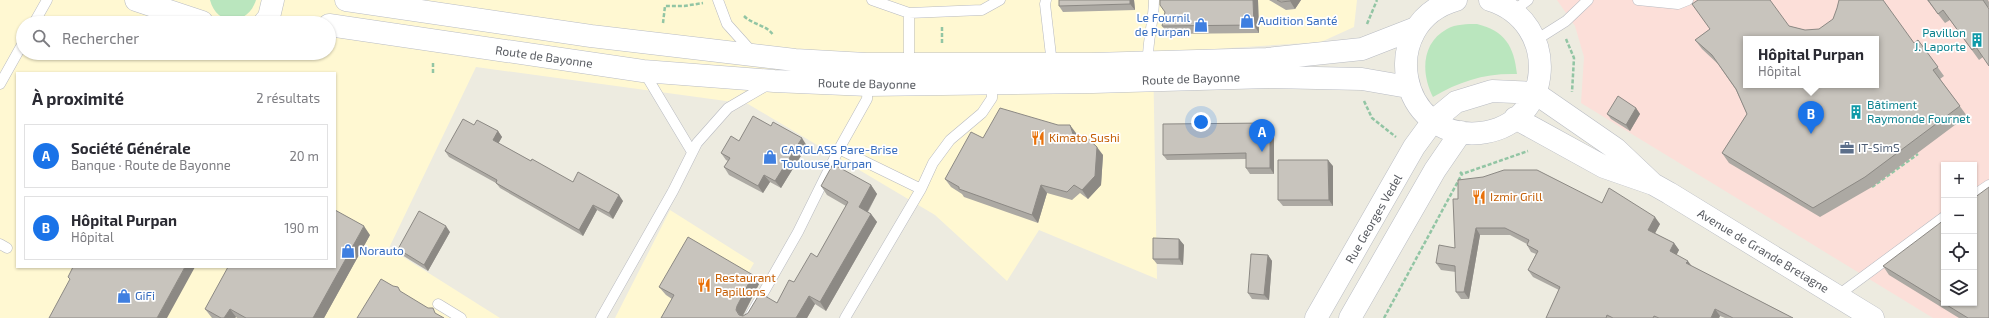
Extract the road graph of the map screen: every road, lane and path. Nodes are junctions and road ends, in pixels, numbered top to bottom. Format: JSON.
{"nodes":[{"id":1,"x":47,"y":0,"type":"edge"},
{"id":2,"x":136,"y":0,"type":"edge"},
{"id":3,"x":193,"y":0,"type":"edge"},
{"id":4,"x":273,"y":0,"type":"edge"},
{"id":5,"x":346,"y":0,"type":"edge"},
{"id":6,"x":718,"y":0,"type":"edge"},
{"id":7,"x":872,"y":0,"type":"edge"},
{"id":8,"x":1000,"y":0,"type":"edge"},
{"id":9,"x":1046,"y":0,"type":"edge"},
{"id":10,"x":1154,"y":0,"type":"edge"},
{"id":11,"x":1377,"y":0,"type":"edge"},
{"id":12,"x":1588,"y":0,"type":"edge"},
{"id":13,"x":1638,"y":0,"type":"edge"},
{"id":14,"x":1688,"y":0,"type":"edge"},
{"id":15,"x":1451,"y":1,"type":"edge"},
{"id":16,"x":1505,"y":3,"type":"edge"},
{"id":17,"x":909,"y":13,"type":"junction"},
{"id":18,"x":38,"y":16,"type":"edge"},
{"id":19,"x":184,"y":16,"type":"edge"},
{"id":20,"x":199,"y":16,"type":"edge"},
{"id":21,"x":269,"y":16,"type":"edge"},
{"id":22,"x":942,"y":24,"type":"dead end"},
{"id":23,"x":1367,"y":25,"type":"dead end"},
{"id":24,"x":1560,"y":25,"type":"junction"},
{"id":25,"x":336,"y":27,"type":"edge"},
{"id":26,"x":1416,"y":28,"type":"junction"},
{"id":27,"x":1536,"y":40,"type":"junction"},
{"id":28,"x":942,"y":46,"type":"dead end"},
{"id":29,"x":16,"y":55,"type":"edge"},
{"id":30,"x":432,"y":56,"type":"dead end"},
{"id":31,"x":756,"y":56,"type":"junction"},
{"id":32,"x":1148,"y":62,"type":"junction"},
{"id":33,"x":1052,"y":64,"type":"junction"},
{"id":34,"x":643,"y":71,"type":"junction"},
{"id":35,"x":909,"y":74,"type":"junction"},
{"id":36,"x":433,"y":75,"type":"dead end"},
{"id":37,"x":774,"y":82,"type":"junction"},
{"id":38,"x":0,"y":84,"type":"edge"},
{"id":39,"x":992,"y":84,"type":"junction"},
{"id":40,"x":868,"y":85,"type":"junction"},
{"id":41,"x":1408,"y":86,"type":"junction"},
{"id":42,"x":1535,"y":93,"type":"junction"},
{"id":43,"x":1572,"y":94,"type":"dead end"},
{"id":44,"x":1362,"y":98,"type":"dead end"},
{"id":45,"x":1515,"y":118,"type":"junction"},
{"id":46,"x":1433,"y":121,"type":"junction"},
{"id":47,"x":1461,"y":132,"type":"junction"},
{"id":48,"x":1389,"y":133,"type":"dead end"},
{"id":49,"x":839,"y":148,"type":"junction"},
{"id":50,"x":1529,"y":150,"type":"dead end"},
{"id":51,"x":692,"y":152,"type":"junction"},
{"id":52,"x":1918,"y":154,"type":"edge"},
{"id":53,"x":1653,"y":184,"type":"junction"},
{"id":54,"x":1989,"y":185,"type":"edge"},
{"id":55,"x":1872,"y":187,"type":"edge"},
{"id":56,"x":921,"y":189,"type":"junction"},
{"id":57,"x":1977,"y":193,"type":"edge"},
{"id":58,"x":1941,"y":219,"type":"edge"},
{"id":59,"x":1837,"y":296,"type":"junction"},
{"id":60,"x":438,"y":304,"type":"dead end"},
{"id":61,"x":461,"y":318,"type":"edge"},
{"id":62,"x":601,"y":318,"type":"edge"},
{"id":63,"x":749,"y":318,"type":"edge"},
{"id":64,"x":846,"y":318,"type":"edge"},
{"id":65,"x":1316,"y":318,"type":"edge"},
{"id":66,"x":1350,"y":318,"type":"edge"},
{"id":67,"x":1384,"y":318,"type":"edge"},
{"id":68,"x":1873,"y":318,"type":"edge"}],
"edges":[{"from":1,"to":18,"type":"lane"},
{"from":2,"to":19,"type":"street"},
{"from":3,"to":20,"type":"street"},
{"from":4,"to":21,"type":"street"},
{"from":5,"to":31,"type":"street","name":"Route de Bayonne"},
{"from":6,"to":31,"type":"lane"},
{"from":7,"to":17,"type":"lane"},
{"from":8,"to":17,"type":"lane"},
{"from":9,"to":33,"type":"lane"},
{"from":10,"to":32,"type":"lane"},
{"from":11,"to":23,"type":"path"},
{"from":12,"to":24,"type":"lane"},
{"from":13,"to":14,"type":"lane"},
{"from":15,"to":26,"type":"street"},
{"from":16,"to":27,"type":"street"},
{"from":17,"to":35,"type":"lane"},
{"from":22,"to":28,"type":"path"},
{"from":24,"to":27,"type":"lane"},
{"from":24,"to":43,"type":"path"},
{"from":25,"to":34,"type":"street","name":"Route de Bayonne"},
{"from":26,"to":32,"type":"street","name":"Route de Bayonne"},
{"from":26,"to":41,"type":"street"},
{"from":27,"to":42,"type":"street"},
{"from":29,"to":38,"type":"lane"},
{"from":30,"to":36,"type":"path"},
{"from":31,"to":35,"type":"street","name":"Route de Bayonne"},
{"from":32,"to":33,"type":"street","name":"Route de Bayonne"},
{"from":33,"to":35,"type":"street","name":"Route de Bayonne"},
{"from":34,"to":37,"type":"street","name":"Route de Bayonne"},
{"from":34,"to":51,"type":"lane"},
{"from":35,"to":39,"type":"street","name":"Route de Bayonne"},
{"from":35,"to":40,"type":"street","name":"Route de Bayonne"},
{"from":37,"to":40,"type":"street","name":"Route de Bayonne"},
{"from":37,"to":51,"type":"lane"},
{"from":39,"to":41,"type":"street","name":"Route de Bayonne"},
{"from":39,"to":56,"type":"lane"},
{"from":40,"to":49,"type":"lane"},
{"from":41,"to":46,"type":"street"},
{"from":42,"to":45,"type":"street"},
{"from":42,"to":46,"type":"street","name":"Rue Georges Vedel"},
{"from":42,"to":53,"type":"street","name":"Avenue de Grande Bretagne"},
{"from":44,"to":48,"type":"path"},
{"from":45,"to":47,"type":"street"},
{"from":45,"to":53,"type":"street","name":"Avenue de Grande Bretagne"},
{"from":46,"to":47,"type":"street"},
{"from":46,"to":65,"type":"street","name":"Rue Georges Vedel"},
{"from":47,"to":66,"type":"street"},
{"from":49,"to":56,"type":"lane"},
{"from":49,"to":63,"type":"lane"},
{"from":50,"to":67,"type":"path"},
{"from":51,"to":62,"type":"lane"},
{"from":52,"to":55,"type":"path"},
{"from":53,"to":59,"type":"street","name":"Avenue de Grande Bretagne"},
{"from":54,"to":57,"type":"lane"},
{"from":56,"to":64,"type":"lane"},
{"from":58,"to":59,"type":"lane"},
{"from":59,"to":68,"type":"street","name":"Avenue de Grande Bretagne"},
{"from":60,"to":61,"type":"lane"}]}
